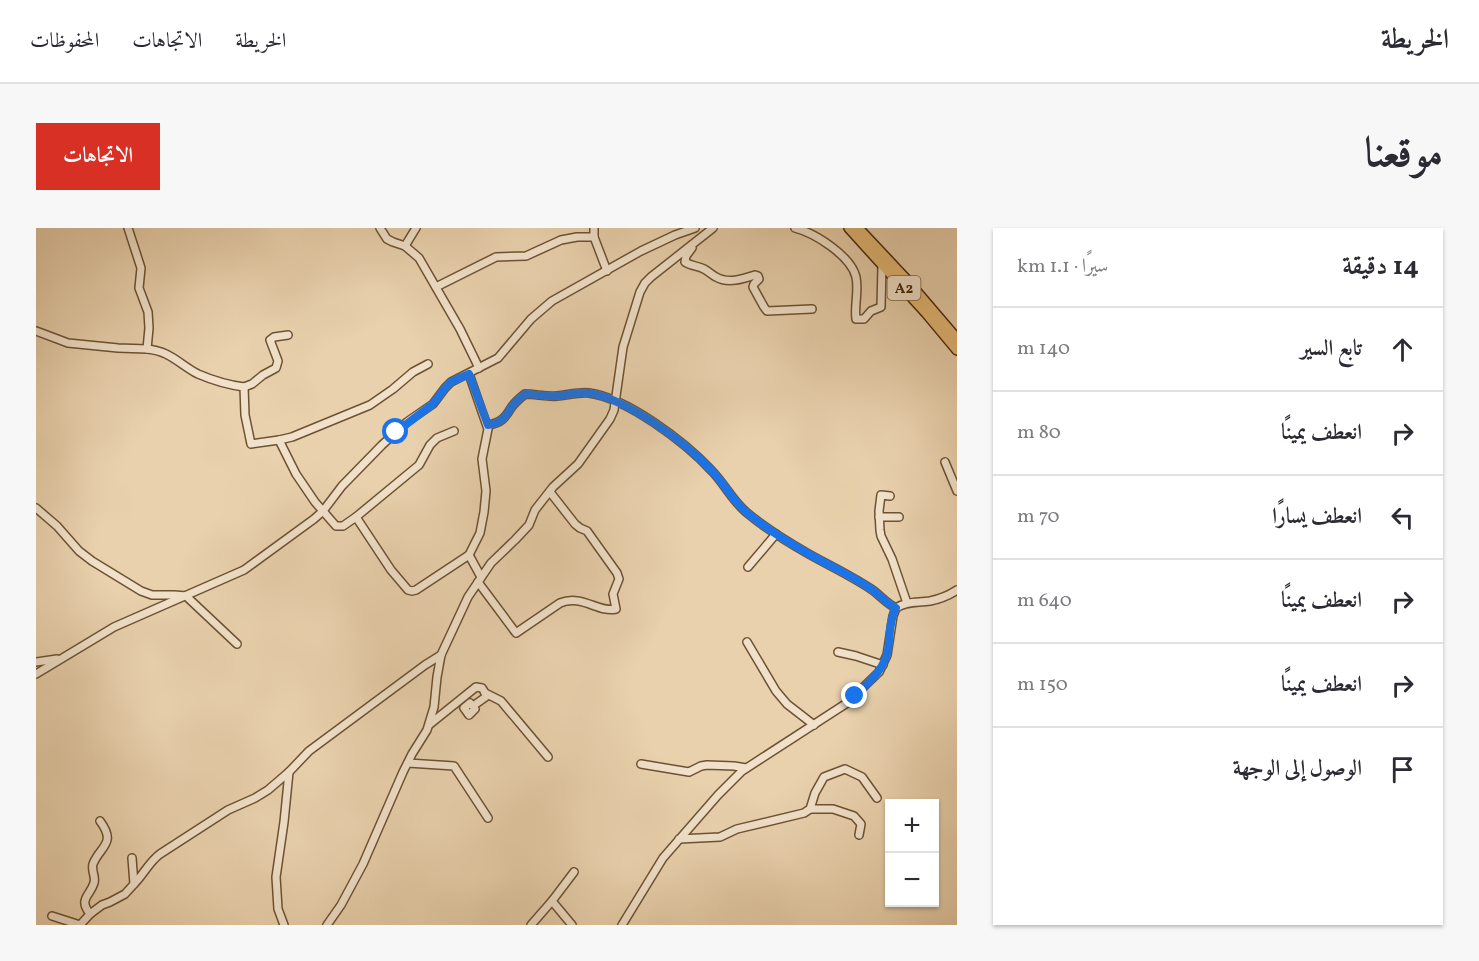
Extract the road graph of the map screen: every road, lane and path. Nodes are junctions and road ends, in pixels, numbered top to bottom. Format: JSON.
{"nodes":[{"id":1,"x":128,"y":228,"type":"edge"},
{"id":2,"x":380,"y":228,"type":"edge"},
{"id":3,"x":416,"y":228,"type":"edge"},
{"id":4,"x":594,"y":228,"type":"edge"},
{"id":5,"x":695,"y":228,"type":"edge"},
{"id":6,"x":713,"y":228,"type":"edge"},
{"id":7,"x":795,"y":228,"type":"edge"},
{"id":8,"x":849,"y":228,"type":"edge"},
{"id":9,"x":861,"y":230,"type":"edge"},
{"id":10,"x":594,"y":237,"type":"junction"},
{"id":11,"x":699,"y":239,"type":"junction"},
{"id":12,"x":405,"y":246,"type":"junction"},
{"id":13,"x":882,"y":265,"type":"junction"},
{"id":14,"x":607,"y":270,"type":"junction"},
{"id":15,"x":436,"y":287,"type":"junction"},
{"id":16,"x":919,"y":299,"type":"junction"},
{"id":17,"x":812,"y":309,"type":"dead end"},
{"id":18,"x":36,"y":332,"type":"edge"},
{"id":19,"x":288,"y":335,"type":"dead end"},
{"id":20,"x":956,"y":343,"type":"edge"},
{"id":21,"x":147,"y":349,"type":"junction"},
{"id":22,"x":428,"y":364,"type":"dead end"},
{"id":23,"x":479,"y":368,"type":"junction"},
{"id":24,"x":469,"y":374,"type":"junction"},
{"id":25,"x":244,"y":387,"type":"junction"},
{"id":26,"x":616,"y":402,"type":"junction"},
{"id":27,"x":488,"y":425,"type":"junction"},
{"id":28,"x":454,"y":431,"type":"dead end"},
{"id":29,"x":279,"y":440,"type":"junction"},
{"id":30,"x":945,"y":462,"type":"dead end"},
{"id":31,"x":957,"y":491,"type":"edge"},
{"id":32,"x":550,"y":492,"type":"junction"},
{"id":33,"x":890,"y":496,"type":"dead end"},
{"id":34,"x":36,"y":508,"type":"edge"},
{"id":35,"x":323,"y":510,"type":"junction"},
{"id":36,"x":356,"y":517,"type":"junction"},
{"id":37,"x":879,"y":517,"type":"junction"},
{"id":38,"x":899,"y":517,"type":"dead end"},
{"id":39,"x":776,"y":534,"type":"junction"},
{"id":40,"x":470,"y":555,"type":"junction"},
{"id":41,"x":748,"y":567,"type":"dead end"},
{"id":42,"x":479,"y":580,"type":"junction"},
{"id":43,"x":957,"y":590,"type":"edge"},
{"id":44,"x":186,"y":596,"type":"junction"},
{"id":45,"x":907,"y":603,"type":"junction"},
{"id":46,"x":896,"y":608,"type":"junction"},
{"id":47,"x":747,"y":642,"type":"dead end"},
{"id":48,"x":237,"y":644,"type":"dead end"},
{"id":49,"x":838,"y":652,"type":"dead end"},
{"id":50,"x":441,"y":655,"type":"junction"},
{"id":51,"x":63,"y":658,"type":"junction"},
{"id":52,"x":36,"y":662,"type":"edge"},
{"id":53,"x":883,"y":665,"type":"junction"},
{"id":54,"x":36,"y":674,"type":"edge"},
{"id":55,"x":485,"y":693,"type":"junction"},
{"id":56,"x":473,"y":706,"type":"dead end"},
{"id":57,"x":814,"y":724,"type":"junction"},
{"id":58,"x":429,"y":725,"type":"junction"},
{"id":59,"x":548,"y":757,"type":"dead end"},
{"id":60,"x":408,"y":763,"type":"junction"},
{"id":61,"x":640,"y":764,"type":"dead end"},
{"id":62,"x":746,"y":768,"type":"junction"},
{"id":63,"x":289,"y":772,"type":"junction"},
{"id":64,"x":877,"y":798,"type":"dead end"},
{"id":65,"x":810,"y":809,"type":"junction"},
{"id":66,"x":488,"y":818,"type":"dead end"},
{"id":67,"x":100,"y":821,"type":"dead end"},
{"id":68,"x":859,"y":835,"type":"dead end"},
{"id":69,"x":679,"y":839,"type":"junction"},
{"id":70,"x":132,"y":858,"type":"dead end"},
{"id":71,"x":574,"y":872,"type":"dead end"},
{"id":72,"x":134,"y":884,"type":"junction"},
{"id":73,"x":552,"y":901,"type":"junction"},
{"id":74,"x":90,"y":914,"type":"junction"},
{"id":75,"x":52,"y":916,"type":"dead end"},
{"id":76,"x":80,"y":925,"type":"edge"},
{"id":77,"x":284,"y":925,"type":"edge"},
{"id":78,"x":327,"y":925,"type":"edge"},
{"id":79,"x":531,"y":925,"type":"edge"},
{"id":80,"x":572,"y":925,"type":"edge"},
{"id":81,"x":622,"y":925,"type":"edge"}],
"edges":[{"from":1,"to":21,"type":"street"},
{"from":2,"to":12,"type":"street"},
{"from":3,"to":12,"type":"street"},
{"from":4,"to":10,"type":"street"},
{"from":5,"to":14,"type":"street"},
{"from":6,"to":11,"type":"street"},
{"from":7,"to":13,"type":"street"},
{"from":8,"to":13,"type":"highway","number":"A2"},
{"from":9,"to":16,"type":"highway","number":"A2"},
{"from":10,"to":14,"type":"street"},
{"from":10,"to":15,"type":"street"},
{"from":11,"to":17,"type":"street"},
{"from":11,"to":26,"type":"street"},
{"from":12,"to":15,"type":"street"},
{"from":13,"to":16,"type":"highway","number":"A2"},
{"from":14,"to":23,"type":"street"},
{"from":15,"to":23,"type":"street"},
{"from":16,"to":20,"type":"highway","number":"A2"},
{"from":18,"to":21,"type":"street"},
{"from":19,"to":25,"type":"street"},
{"from":21,"to":25,"type":"street"},
{"from":22,"to":29,"type":"street"},
{"from":23,"to":24,"type":"street"},
{"from":24,"to":27,"type":"street"},
{"from":24,"to":35,"type":"street"},
{"from":25,"to":29,"type":"street"},
{"from":26,"to":27,"type":"street"},
{"from":26,"to":32,"type":"street"},
{"from":26,"to":39,"type":"street"},
{"from":27,"to":40,"type":"street"},
{"from":28,"to":36,"type":"street"},
{"from":29,"to":35,"type":"street"},
{"from":30,"to":31,"type":"street"},
{"from":32,"to":42,"type":"street"},
{"from":32,"to":42,"type":"street"},
{"from":33,"to":37,"type":"street"},
{"from":34,"to":44,"type":"street"},
{"from":35,"to":36,"type":"street"},
{"from":35,"to":44,"type":"street"},
{"from":36,"to":40,"type":"street"},
{"from":37,"to":38,"type":"street"},
{"from":37,"to":45,"type":"street"},
{"from":39,"to":41,"type":"street"},
{"from":39,"to":46,"type":"street"},
{"from":40,"to":42,"type":"street"},
{"from":42,"to":50,"type":"street"},
{"from":43,"to":45,"type":"street"},
{"from":44,"to":48,"type":"street"},
{"from":44,"to":51,"type":"street"},
{"from":45,"to":46,"type":"street"},
{"from":46,"to":53,"type":"street"},
{"from":47,"to":57,"type":"street"},
{"from":49,"to":53,"type":"street"},
{"from":50,"to":58,"type":"street"},
{"from":50,"to":63,"type":"street"},
{"from":51,"to":52,"type":"street"},
{"from":51,"to":54,"type":"street"},
{"from":53,"to":57,"type":"street"},
{"from":55,"to":56,"type":"street"},
{"from":55,"to":58,"type":"street"},
{"from":55,"to":59,"type":"street"},
{"from":57,"to":62,"type":"street"},
{"from":58,"to":60,"type":"street"},
{"from":60,"to":66,"type":"street"},
{"from":60,"to":78,"type":"street"},
{"from":61,"to":62,"type":"street"},
{"from":62,"to":69,"type":"street"},
{"from":63,"to":72,"type":"street"},
{"from":63,"to":77,"type":"street"},
{"from":64,"to":65,"type":"street"},
{"from":65,"to":68,"type":"street"},
{"from":65,"to":69,"type":"street"},
{"from":67,"to":74,"type":"street"},
{"from":69,"to":81,"type":"street"},
{"from":70,"to":72,"type":"street"},
{"from":71,"to":73,"type":"street"},
{"from":72,"to":74,"type":"street"},
{"from":73,"to":79,"type":"street"},
{"from":73,"to":80,"type":"street"},
{"from":74,"to":76,"type":"street"},
{"from":75,"to":76,"type":"street"}]}
